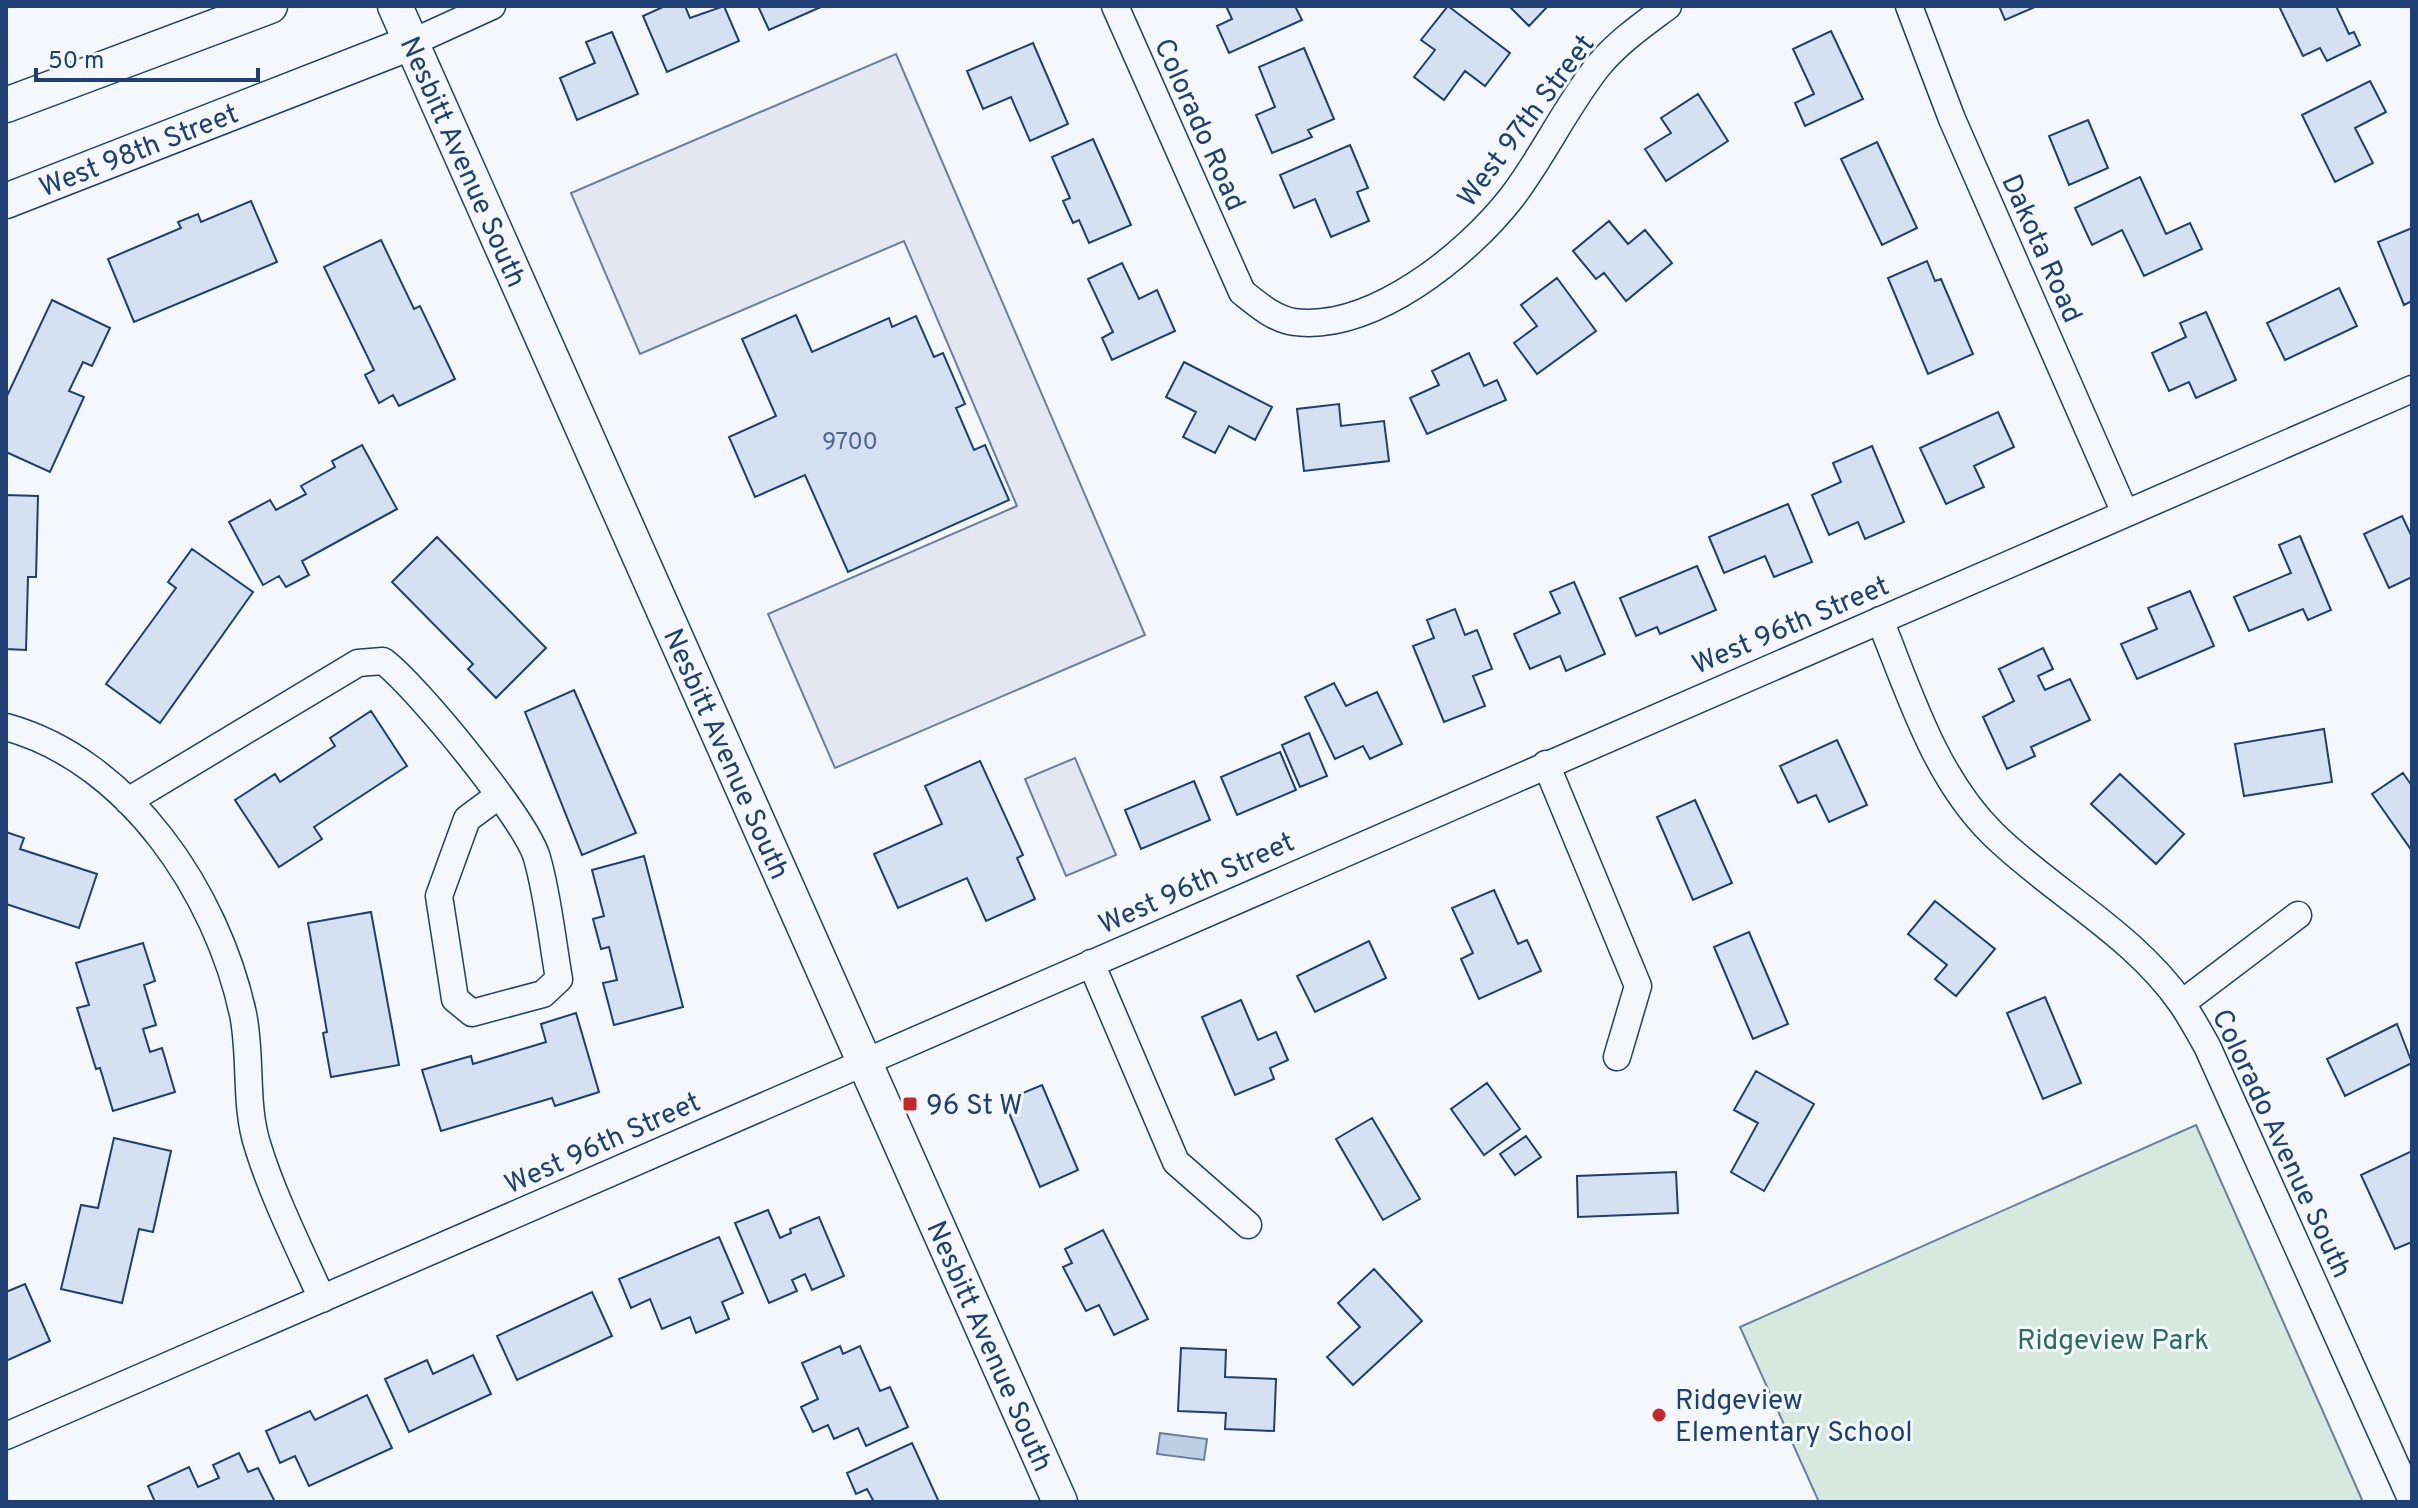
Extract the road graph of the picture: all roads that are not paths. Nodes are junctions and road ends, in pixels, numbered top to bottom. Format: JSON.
{"nodes":[{"id":1,"x":215,"y":6,"type":"edge"},
{"id":2,"x":270,"y":6,"type":"edge"},
{"id":3,"x":395,"y":6,"type":"edge"},
{"id":4,"x":492,"y":6,"type":"edge"},
{"id":5,"x":1115,"y":6,"type":"edge"},
{"id":6,"x":1668,"y":6,"type":"edge"},
{"id":7,"x":1909,"y":6,"type":"edge"},
{"id":8,"x":186,"y":37,"type":"junction"},
{"id":9,"x":413,"y":42,"type":"junction"},
{"id":10,"x":6,"y":105,"type":"edge"},
{"id":11,"x":6,"y":201,"type":"edge"},
{"id":12,"x":1228,"y":267,"type":"joint"},
{"id":13,"x":2412,"y":389,"type":"edge"},
{"id":14,"x":2125,"y":513,"type":"junction"},
{"id":15,"x":1880,"y":620,"type":"junction"},
{"id":16,"x":6,"y":727,"type":"edge"},
{"id":17,"x":1546,"y":764,"type":"junction"},
{"id":18,"x":498,"y":796,"type":"junction"},
{"id":19,"x":128,"y":801,"type":"junction"},
{"id":20,"x":2298,"y":915,"type":"dead end"},
{"id":21,"x":1091,"y":963,"type":"junction"},
{"id":22,"x":2182,"y":1003,"type":"junction"},
{"id":23,"x":1617,"y":1057,"type":"dead end"},
{"id":24,"x":865,"y":1062,"type":"junction"},
{"id":25,"x":1248,"y":1225,"type":"dead end"},
{"id":26,"x":322,"y":1299,"type":"junction"},
{"id":27,"x":6,"y":1436,"type":"edge"},
{"id":28,"x":2412,"y":1501,"type":"edge"},
{"id":29,"x":1060,"y":1502,"type":"edge"}],
"edges":[{"from":1,"to":8,"type":"street"},
{"from":2,"to":8,"type":"street"},
{"from":3,"to":9,"type":"street","name":"Nesbitt Avenue South"},
{"from":4,"to":9,"type":"street","name":"West 98th Street"},
{"from":5,"to":12,"type":"street","name":"Colorado Road"},
{"from":6,"to":12,"type":"street","name":"West 97th Street"},
{"from":7,"to":14,"type":"street","name":"Dakota Road"},
{"from":8,"to":10,"type":"street"},
{"from":9,"to":11,"type":"street","name":"West 98th Street"},
{"from":9,"to":24,"type":"street","name":"Nesbitt Avenue South"},
{"from":13,"to":14,"type":"street","name":"West 96th Street"},
{"from":14,"to":15,"type":"street","name":"West 96th Street"},
{"from":15,"to":17,"type":"street","name":"West 96th Street"},
{"from":15,"to":22,"type":"street","name":"Colorado Avenue South"},
{"from":16,"to":19,"type":"street"},
{"from":17,"to":21,"type":"street","name":"West 96th Street"},
{"from":17,"to":23,"type":"street"},
{"from":18,"to":18,"type":"street"},
{"from":18,"to":19,"type":"street"},
{"from":19,"to":26,"type":"street"},
{"from":20,"to":22,"type":"street"},
{"from":21,"to":24,"type":"street","name":"West 96th Street"},
{"from":21,"to":25,"type":"street"},
{"from":22,"to":28,"type":"street","name":"Colorado Avenue South"},
{"from":24,"to":26,"type":"street","name":"West 96th Street"},
{"from":24,"to":29,"type":"street","name":"Nesbitt Avenue South"},
{"from":26,"to":27,"type":"street","name":"West 96th Street"}]}
